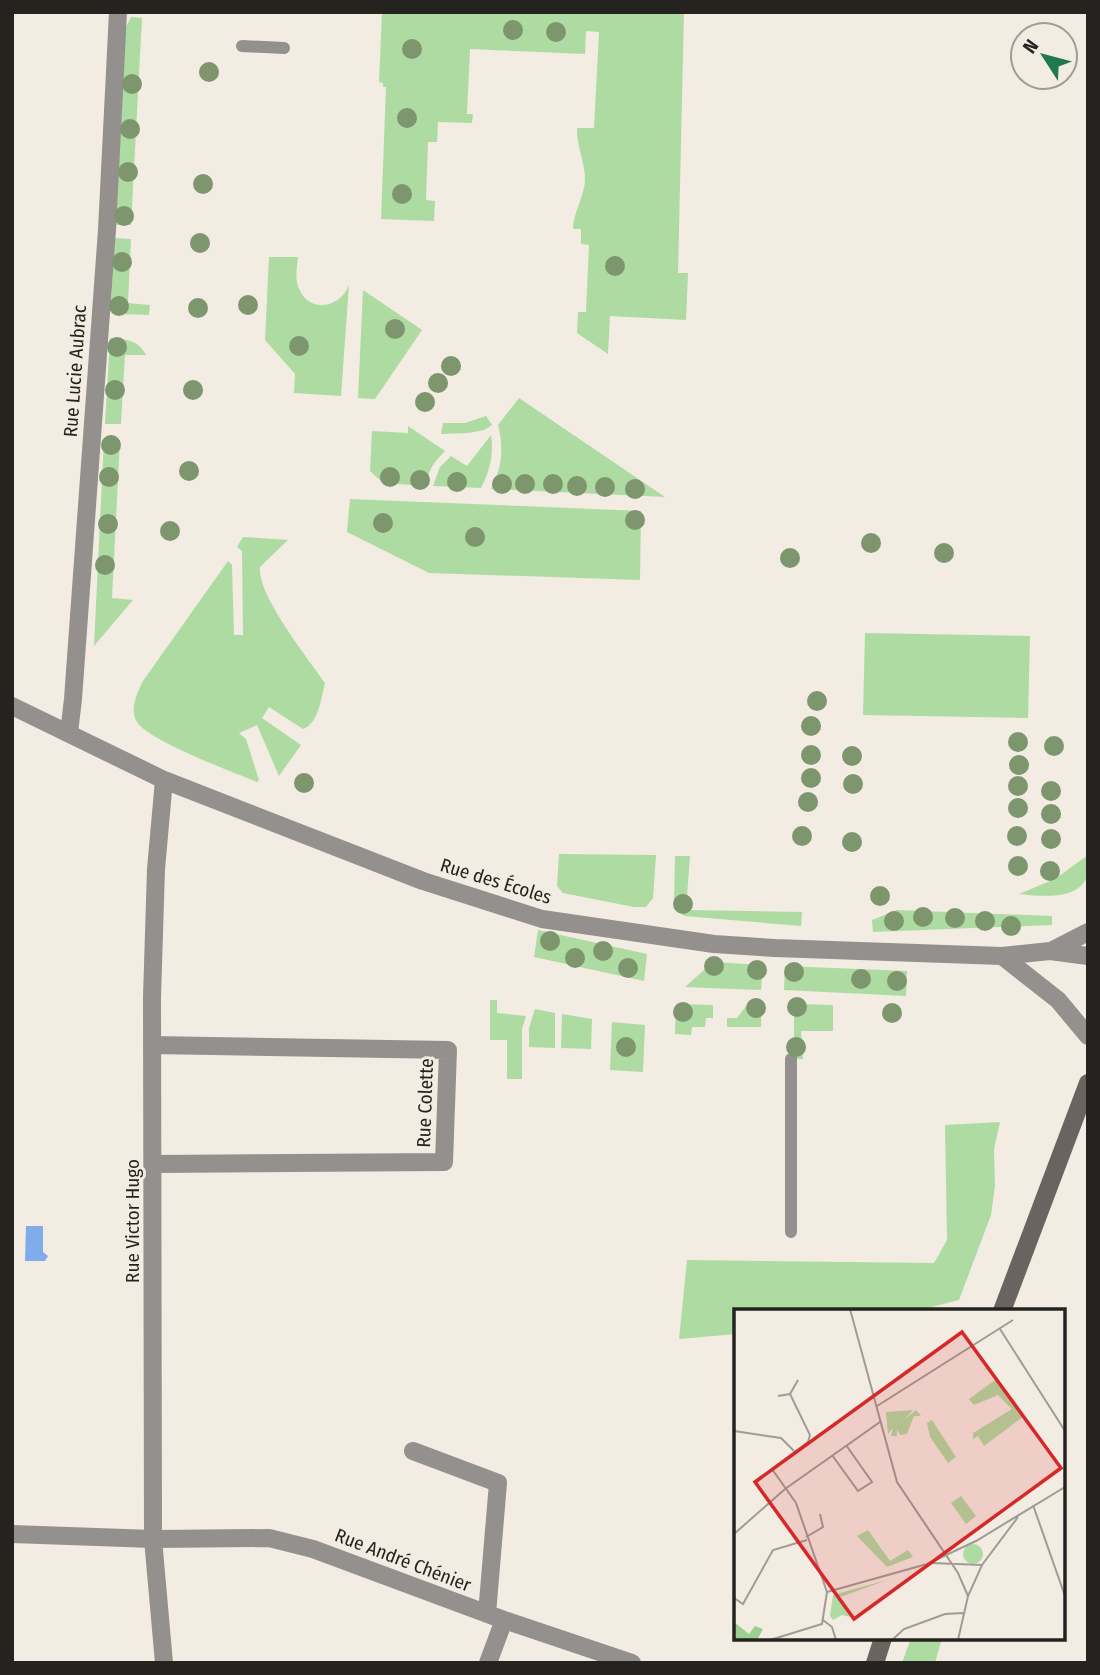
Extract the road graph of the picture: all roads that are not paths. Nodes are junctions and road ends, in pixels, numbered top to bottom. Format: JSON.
{"nodes":[{"id":1,"x":118,"y":12,"type":"edge"},
{"id":2,"x":243,"y":46,"type":"dead end"},
{"id":3,"x":284,"y":48,"type":"dead end"},
{"id":4,"x":12,"y":706,"type":"edge"},
{"id":5,"x":68,"y":733,"type":"junction"},
{"id":6,"x":164,"y":780,"type":"junction"},
{"id":7,"x":1088,"y":932,"type":"edge"},
{"id":8,"x":1050,"y":951,"type":"junction"},
{"id":9,"x":1002,"y":956,"type":"junction"},
{"id":10,"x":1088,"y":956,"type":"edge"},
{"id":11,"x":1088,"y":1036,"type":"edge"},
{"id":12,"x":152,"y":1045,"type":"junction"},
{"id":13,"x":792,"y":1059,"type":"dead end"},
{"id":14,"x":1088,"y":1083,"type":"edge"},
{"id":15,"x":153,"y":1164,"type":"junction"},
{"id":16,"x":791,"y":1232,"type":"dead end"},
{"id":17,"x":1003,"y":1309,"type":"edge"},
{"id":18,"x":413,"y":1451,"type":"dead end"},
{"id":19,"x":12,"y":1534,"type":"edge"},
{"id":20,"x":153,"y":1539,"type":"junction"},
{"id":21,"x":486,"y":1614,"type":"junction"},
{"id":22,"x":504,"y":1620,"type":"junction"},
{"id":23,"x":882,"y":1640,"type":"edge"},
{"id":24,"x":164,"y":1663,"type":"edge"},
{"id":25,"x":488,"y":1663,"type":"edge"},
{"id":26,"x":632,"y":1663,"type":"edge"},
{"id":27,"x":876,"y":1663,"type":"edge"}],
"edges":[{"from":1,"to":5,"type":"street","name":"Rue Lucie Aubrac"},
{"from":2,"to":3,"type":"lane"},
{"from":4,"to":5,"type":"street","name":"Rue des Écoles"},
{"from":5,"to":6,"type":"street","name":"Rue des Écoles"},
{"from":6,"to":9,"type":"street","name":"Rue des Écoles"},
{"from":6,"to":12,"type":"street","name":"Rue Victor Hugo"},
{"from":7,"to":8,"type":"street","name":"Rue des Écoles"},
{"from":8,"to":9,"type":"street","name":"Rue des Écoles"},
{"from":8,"to":10,"type":"street","name":"Rue des Écoles"},
{"from":9,"to":11,"type":"street"},
{"from":12,"to":15,"type":"street","name":"Rue Victor Hugo"},
{"from":12,"to":15,"type":"street","name":"Rue Colette"},
{"from":13,"to":16,"type":"lane"},
{"from":14,"to":17,"type":"street"},
{"from":15,"to":20,"type":"street","name":"Rue Victor Hugo"},
{"from":18,"to":21,"type":"street"},
{"from":19,"to":20,"type":"street","name":"Rue André Chénier"},
{"from":20,"to":21,"type":"street","name":"Rue André Chénier"},
{"from":20,"to":24,"type":"street","name":"Rue Victor Hugo"},
{"from":21,"to":22,"type":"street","name":"Rue André Chénier"},
{"from":22,"to":25,"type":"street"},
{"from":22,"to":26,"type":"street","name":"Rue André Chénier"},
{"from":23,"to":27,"type":"street"}]}
